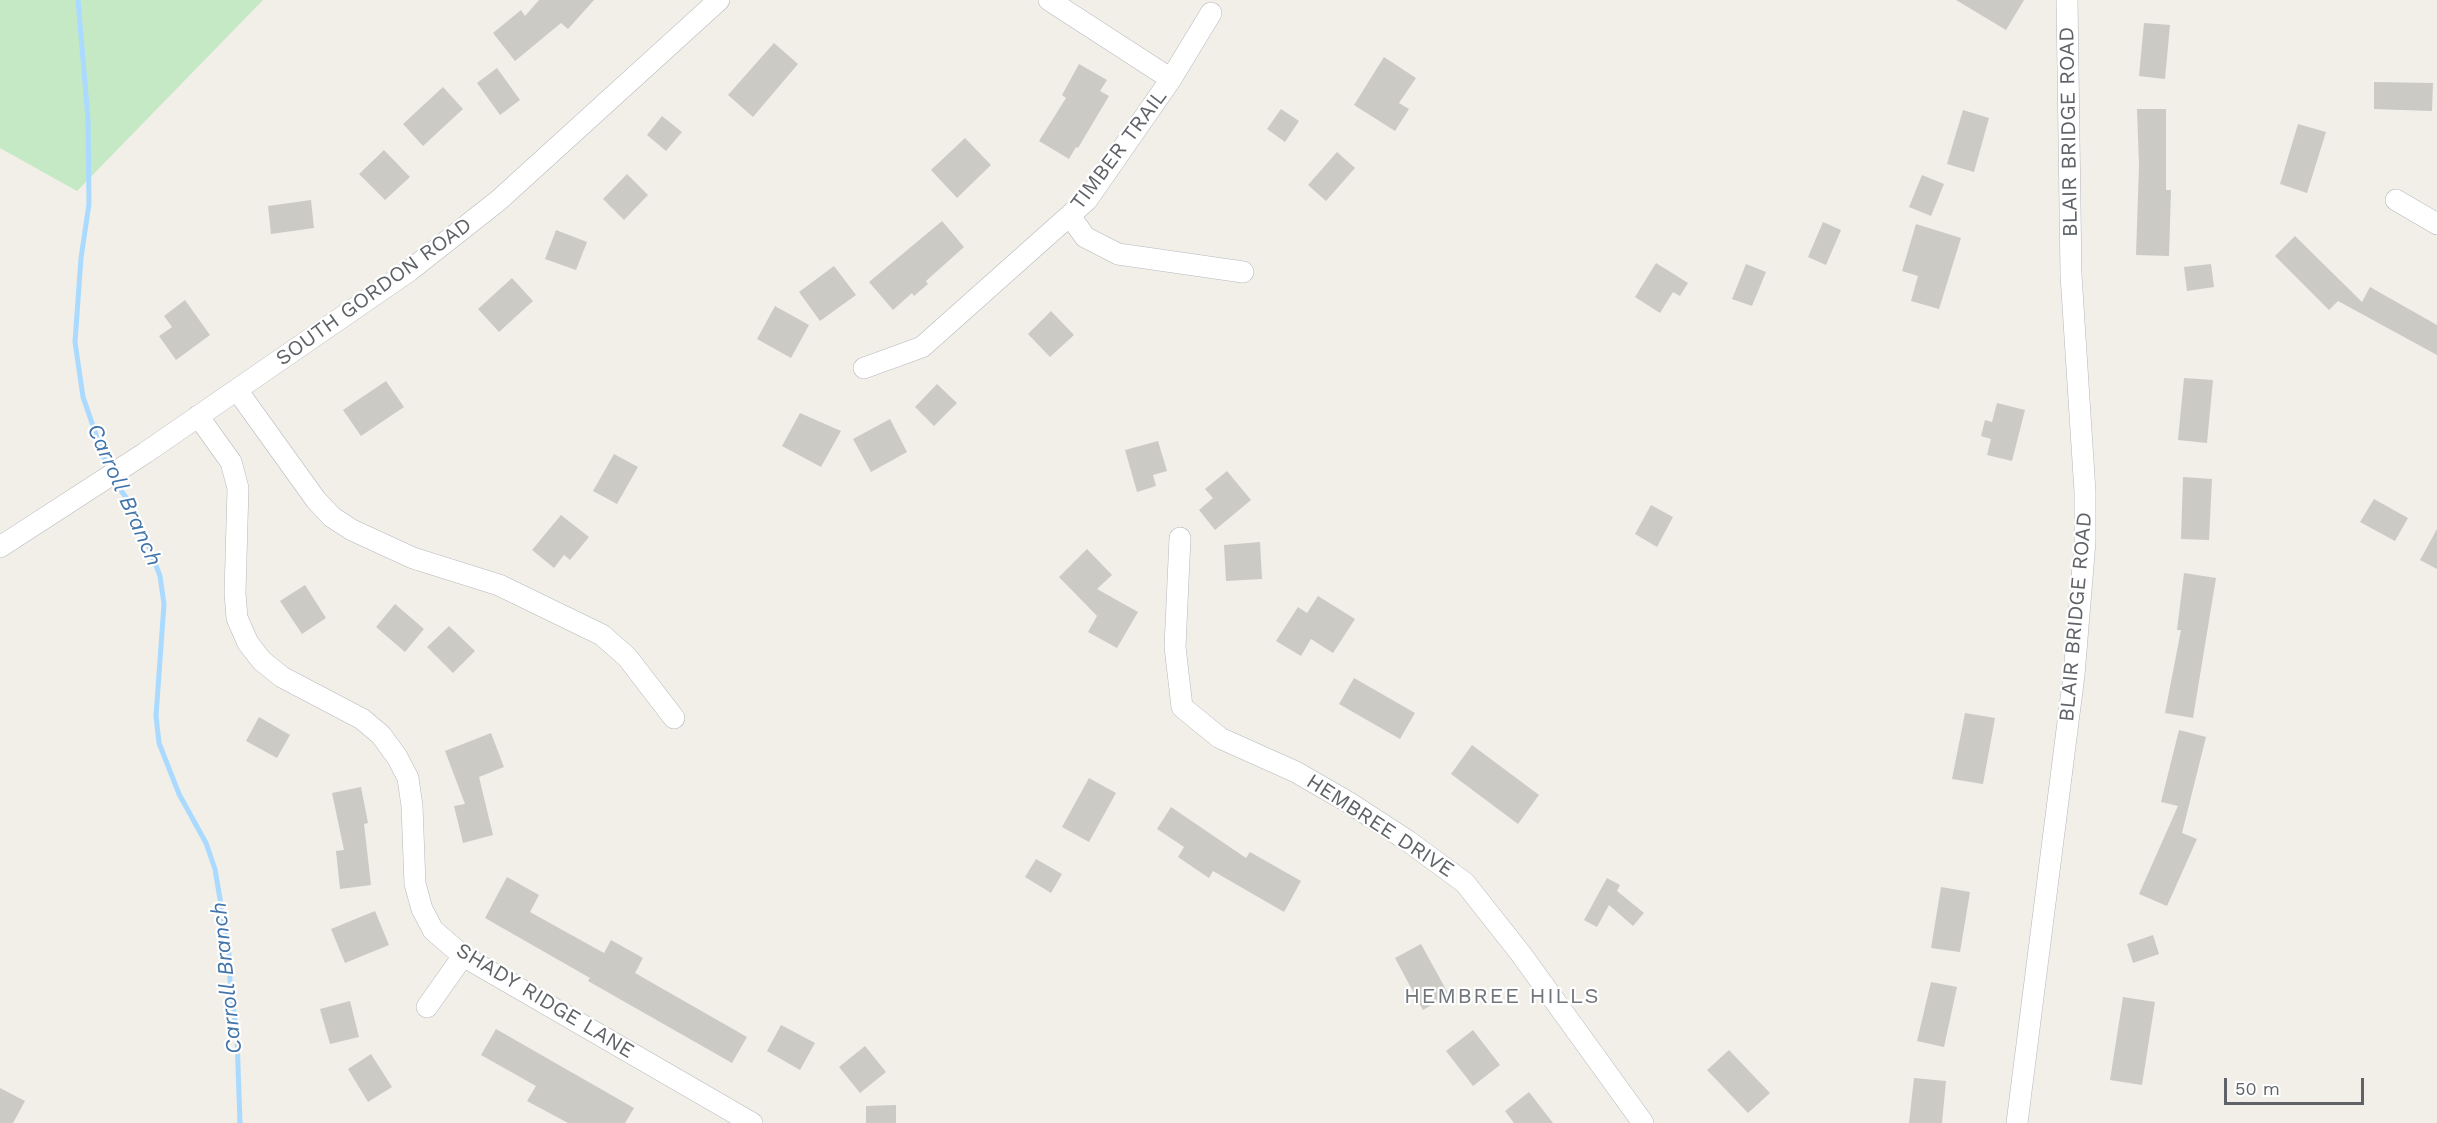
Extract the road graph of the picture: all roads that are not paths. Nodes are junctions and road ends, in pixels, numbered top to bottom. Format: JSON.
{"nodes":[{"id":1,"x":719,"y":0,"type":"edge"},
{"id":2,"x":1049,"y":0,"type":"edge"},
{"id":3,"x":2067,"y":0,"type":"edge"},
{"id":4,"x":1211,"y":12,"type":"dead end"},
{"id":5,"x":1171,"y":79,"type":"junction"},
{"id":6,"x":2396,"y":200,"type":"dead end"},
{"id":7,"x":1070,"y":216,"type":"junction"},
{"id":8,"x":2437,"y":224,"type":"edge"},
{"id":9,"x":1243,"y":272,"type":"dead end"},
{"id":10,"x":864,"y":368,"type":"dead end"},
{"id":11,"x":237,"y":390,"type":"junction"},
{"id":12,"x":198,"y":416,"type":"junction"},
{"id":13,"x":1180,"y":538,"type":"dead end"},
{"id":14,"x":0,"y":547,"type":"edge"},
{"id":15,"x":674,"y":718,"type":"dead end"},
{"id":16,"x":463,"y":956,"type":"junction"},
{"id":17,"x":427,"y":1007,"type":"dead end"},
{"id":18,"x":752,"y":1123,"type":"edge"},
{"id":19,"x":1643,"y":1123,"type":"edge"},
{"id":20,"x":2017,"y":1123,"type":"edge"}],
"edges":[{"from":1,"to":11,"type":"street","name":"SOUTH GORDON ROAD"},
{"from":2,"to":5,"type":"street","name":"TIMBER TRAIL"},
{"from":3,"to":20,"type":"street","name":"BLAIR BRIDGE ROAD"},
{"from":4,"to":5,"type":"street"},
{"from":5,"to":7,"type":"street","name":"TIMBER TRAIL"},
{"from":6,"to":8,"type":"street"},
{"from":7,"to":9,"type":"street"},
{"from":7,"to":10,"type":"street","name":"TIMBER TRAIL"},
{"from":11,"to":12,"type":"street","name":"SOUTH GORDON ROAD"},
{"from":11,"to":15,"type":"street"},
{"from":12,"to":14,"type":"street","name":"SOUTH GORDON ROAD"},
{"from":12,"to":16,"type":"street","name":"SHADY RIDGE LANE"},
{"from":13,"to":19,"type":"street","name":"HEMBREE DRIVE"},
{"from":16,"to":17,"type":"street"},
{"from":16,"to":18,"type":"street","name":"SHADY RIDGE LANE"}]}
